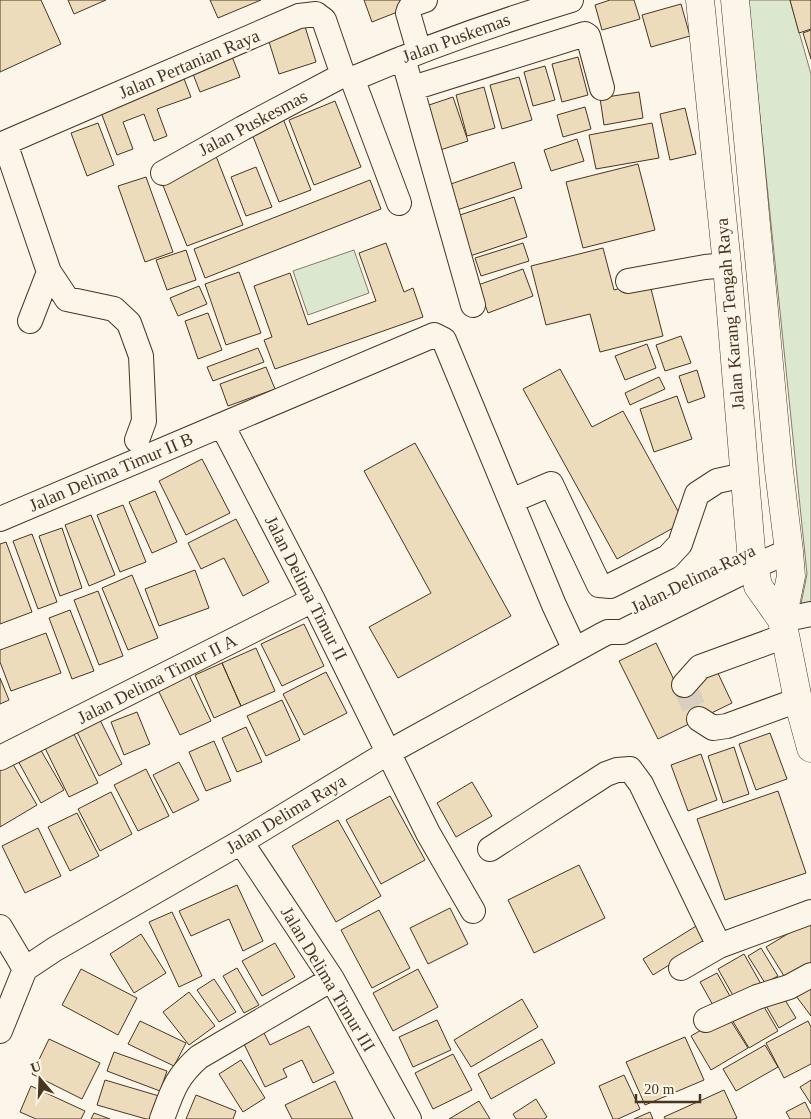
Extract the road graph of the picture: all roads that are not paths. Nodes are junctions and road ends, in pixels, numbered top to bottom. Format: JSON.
{"nodes":[{"id":1,"x":425,"y":0,"type":"edge"},
{"id":2,"x":571,"y":0,"type":"edge"},
{"id":3,"x":700,"y":0,"type":"edge"},
{"id":4,"x":735,"y":0,"type":"edge"},
{"id":5,"x":314,"y":7,"type":"edge"},
{"id":6,"x":404,"y":57,"type":"junction"},
{"id":7,"x":351,"y":76,"type":"junction"},
{"id":8,"x":412,"y":88,"type":"junction"},
{"id":9,"x":602,"y":88,"type":"dead end"},
{"id":10,"x":3,"y":144,"type":"edge"},
{"id":11,"x":163,"y":173,"type":"dead end"},
{"id":12,"x":399,"y":203,"type":"dead end"},
{"id":13,"x":727,"y":265,"type":"junction"},
{"id":14,"x":49,"y":272,"type":"junction"},
{"id":15,"x":628,"y":281,"type":"dead end"},
{"id":16,"x":473,"y":305,"type":"dead end"},
{"id":17,"x":30,"y":321,"type":"dead end"},
{"id":18,"x":222,"y":425,"type":"junction"},
{"id":19,"x":137,"y":440,"type":"dead end"},
{"id":20,"x":744,"y":475,"type":"junction"},
{"id":21,"x":511,"y":501,"type":"junction"},
{"id":22,"x":0,"y":519,"type":"edge"},
{"id":23,"x":788,"y":543,"type":"junction"},
{"id":24,"x":752,"y":558,"type":"junction"},
{"id":25,"x":313,"y":600,"type":"junction"},
{"id":26,"x":811,"y":614,"type":"edge"},
{"id":27,"x":783,"y":628,"type":"junction"},
{"id":28,"x":593,"y":640,"type":"junction"},
{"id":29,"x":684,"y":685,"type":"dead end"},
{"id":30,"x":798,"y":700,"type":"junction"},
{"id":31,"x":700,"y":719,"type":"dead end"},
{"id":32,"x":811,"y":748,"type":"edge"},
{"id":33,"x":389,"y":752,"type":"junction"},
{"id":34,"x":0,"y":758,"type":"edge"},
{"id":35,"x":241,"y":842,"type":"junction"},
{"id":36,"x":490,"y":849,"type":"dead end"},
{"id":37,"x":473,"y":911,"type":"dead end"},
{"id":38,"x":811,"y":912,"type":"edge"},
{"id":39,"x":0,"y":927,"type":"edge"},
{"id":40,"x":719,"y":946,"type":"junction"},
{"id":41,"x":681,"y":968,"type":"dead end"},
{"id":42,"x":25,"y":969,"type":"junction"},
{"id":43,"x":811,"y":975,"type":"edge"},
{"id":44,"x":332,"y":979,"type":"junction"},
{"id":45,"x":706,"y":1020,"type":"dead end"},
{"id":46,"x":0,"y":1031,"type":"edge"},
{"id":47,"x":162,"y":1119,"type":"edge"},
{"id":48,"x":409,"y":1119,"type":"edge"}],
"edges":[{"from":1,"to":6,"type":"street"},
{"from":2,"to":6,"type":"street","name":"Jalan Puskemas"},
{"from":3,"to":13,"type":"main road","name":"Jalan Karang Tengah Raya"},
{"from":4,"to":23,"type":"main road","name":"Jalan Karang Tengah Raya"},
{"from":5,"to":7,"type":"street","name":"Jalan Pertanian Raya"},
{"from":5,"to":10,"type":"street","name":"Jalan Pertanian Raya"},
{"from":6,"to":7,"type":"street","name":"Jalan Puskemas"},
{"from":6,"to":8,"type":"street"},
{"from":7,"to":11,"type":"street","name":"Jalan Puskesmas"},
{"from":7,"to":12,"type":"street","name":"Jalan Pertanian Raya"},
{"from":8,"to":9,"type":"street"},
{"from":8,"to":16,"type":"street"},
{"from":10,"to":14,"type":"street"},
{"from":13,"to":15,"type":"street"},
{"from":13,"to":20,"type":"main road","name":"Jalan Karang Tengah Raya"},
{"from":14,"to":17,"type":"street"},
{"from":14,"to":19,"type":"street"},
{"from":18,"to":21,"type":"street","name":"Jalan Delima Timur II B"},
{"from":18,"to":22,"type":"street","name":"Jalan Delima Timur II B"},
{"from":18,"to":25,"type":"street","name":"Jalan Delima Timur II"},
{"from":20,"to":21,"type":"street"},
{"from":20,"to":24,"type":"main road","name":"Jalan Karang Tengah Raya"},
{"from":21,"to":28,"type":"street","name":"Jalan Delima Timur II B"},
{"from":23,"to":24,"type":"street","name":"Jalan Delima Raya"},
{"from":23,"to":27,"type":"main road","name":"Jalan Karang Tengah Raya"},
{"from":24,"to":27,"type":"main road","name":"Jalan Karang Tengah Raya"},
{"from":24,"to":28,"type":"street","name":"Jalan Delima Raya"},
{"from":25,"to":33,"type":"street","name":"Jalan Delima Timur II"},
{"from":25,"to":34,"type":"street","name":"Jalan Delima Timur II A"},
{"from":26,"to":27,"type":"street"},
{"from":27,"to":29,"type":"street"},
{"from":27,"to":30,"type":"main road","name":"Jalan Karang Tengah Raya"},
{"from":28,"to":33,"type":"street","name":"Jalan Delima Raya"},
{"from":30,"to":31,"type":"street"},
{"from":30,"to":32,"type":"main road","name":"Jalan Karang Tengah Raya"},
{"from":33,"to":35,"type":"street","name":"Jalan Delima Raya"},
{"from":33,"to":37,"type":"street","name":"Jalan Delima Timur II"},
{"from":35,"to":42,"type":"street","name":"Jalan Delima Raya"},
{"from":35,"to":44,"type":"street","name":"Jalan Delima Timur III"},
{"from":36,"to":40,"type":"street"},
{"from":38,"to":40,"type":"street"},
{"from":39,"to":42,"type":"street"},
{"from":40,"to":41,"type":"street"},
{"from":42,"to":46,"type":"street"},
{"from":43,"to":45,"type":"street"},
{"from":44,"to":47,"type":"street"},
{"from":44,"to":48,"type":"street","name":"Jalan Delima Timur III"}]}
